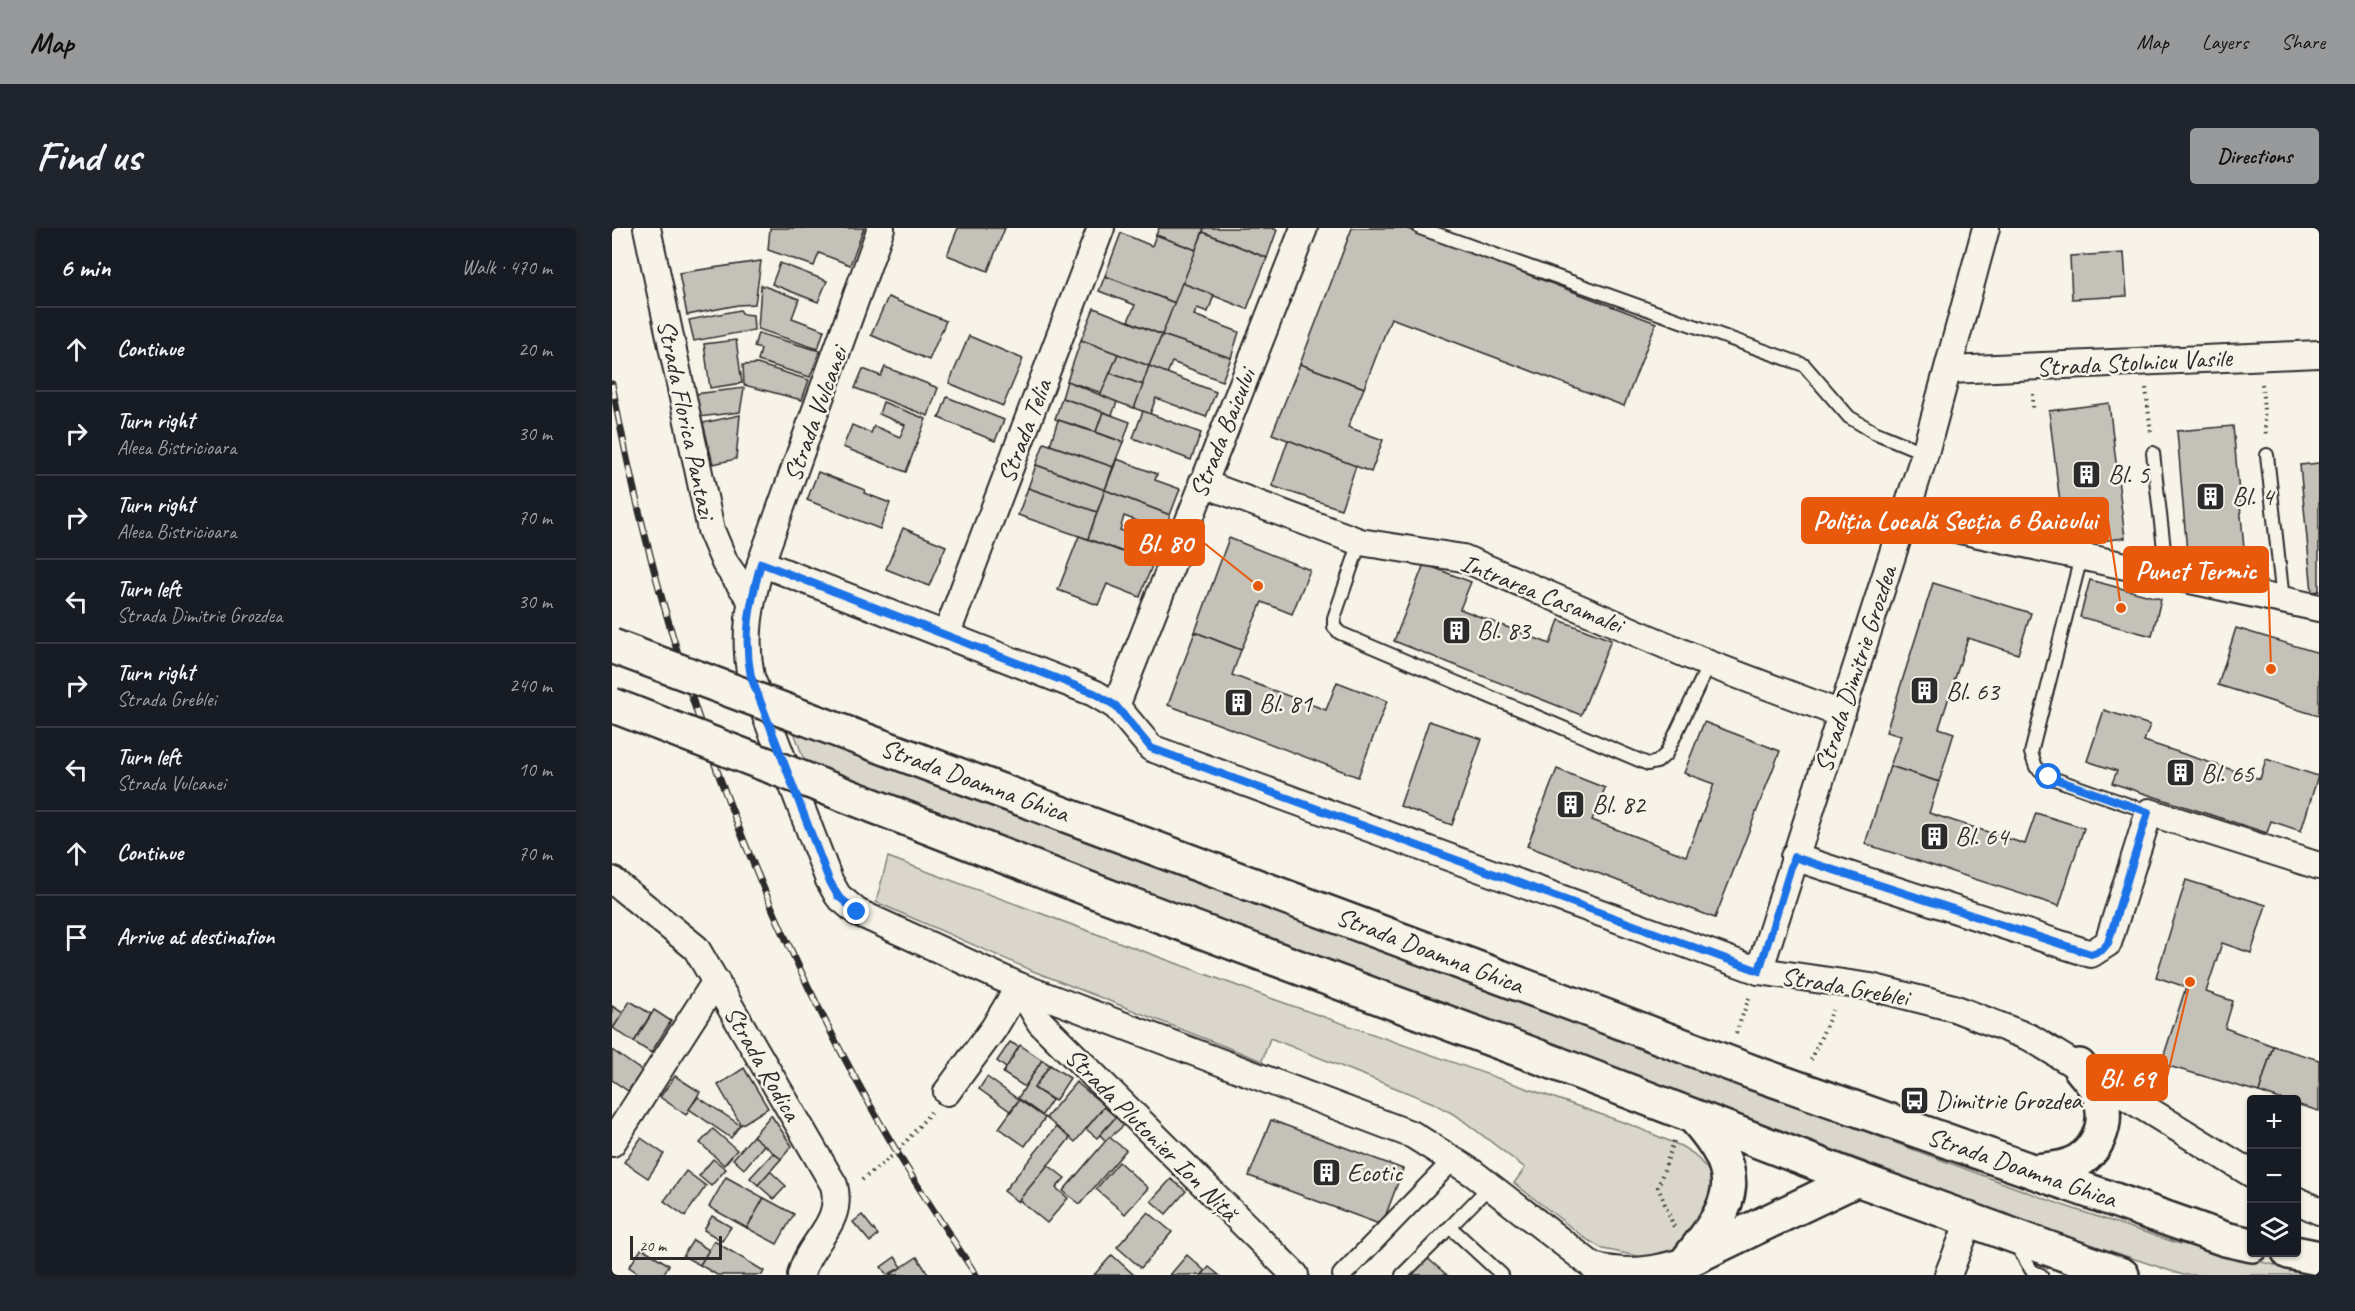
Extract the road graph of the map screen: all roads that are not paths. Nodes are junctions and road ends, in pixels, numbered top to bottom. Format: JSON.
{"nodes":[{"id":1,"x":647,"y":228,"type":"edge"},
{"id":2,"x":881,"y":228,"type":"edge"},
{"id":3,"x":1101,"y":228,"type":"edge"},
{"id":4,"x":1304,"y":228,"type":"edge"},
{"id":5,"x":1420,"y":228,"type":"edge"},
{"id":6,"x":1986,"y":228,"type":"edge"},
{"id":7,"x":2319,"y":354,"type":"edge"},
{"id":8,"x":1949,"y":370,"type":"junction"},
{"id":9,"x":1925,"y":453,"type":"junction"},
{"id":10,"x":2153,"y":453,"type":"road end"},
{"id":11,"x":2267,"y":455,"type":"road end"},
{"id":12,"x":1202,"y":483,"type":"junction"},
{"id":13,"x":1905,"y":518,"type":"junction"},
{"id":14,"x":1360,"y":542,"type":"junction"},
{"id":15,"x":2081,"y":557,"type":"junction"},
{"id":16,"x":761,"y":563,"type":"junction"},
{"id":17,"x":2167,"y":575,"type":"junction"},
{"id":18,"x":750,"y":600,"type":"junction"},
{"id":19,"x":2283,"y":600,"type":"junction"},
{"id":20,"x":2319,"y":608,"type":"edge"},
{"id":21,"x":947,"y":633,"type":"junction"},
{"id":22,"x":612,"y":646,"type":"edge"},
{"id":23,"x":1709,"y":664,"type":"junction"},
{"id":24,"x":612,"y":705,"type":"edge"},
{"id":25,"x":1116,"y":706,"type":"junction"},
{"id":26,"x":1840,"y":714,"type":"junction"},
{"id":27,"x":2148,"y":812,"type":"junction"},
{"id":28,"x":1794,"y":857,"type":"junction"},
{"id":29,"x":2319,"y":866,"type":"edge"},
{"id":30,"x":612,"y":880,"type":"edge"},
{"id":31,"x":1759,"y":971,"type":"junction"},
{"id":32,"x":716,"y":981,"type":"junction"},
{"id":33,"x":1018,"y":986,"type":"junction"},
{"id":34,"x":2079,"y":1066,"type":"junction"},
{"id":35,"x":947,"y":1092,"type":"road end"},
{"id":36,"x":1688,"y":1114,"type":"junction"},
{"id":37,"x":612,"y":1143,"type":"edge"},
{"id":38,"x":1454,"y":1159,"type":"junction"},
{"id":39,"x":2034,"y":1171,"type":"junction"},
{"id":40,"x":2247,"y":1171,"type":"edge"},
{"id":41,"x":1857,"y":1179,"type":"junction"},
{"id":42,"x":1490,"y":1186,"type":"junction"},
{"id":43,"x":2301,"y":1202,"type":"edge"},
{"id":44,"x":2319,"y":1211,"type":"edge"},
{"id":45,"x":1970,"y":1219,"type":"junction"},
{"id":46,"x":1450,"y":1227,"type":"junction"},
{"id":47,"x":2010,"y":1234,"type":"junction"},
{"id":48,"x":2247,"y":1244,"type":"edge"},
{"id":49,"x":2301,"y":1254,"type":"edge"},
{"id":50,"x":2319,"y":1258,"type":"edge"},
{"id":51,"x":1688,"y":1260,"type":"junction"},
{"id":52,"x":801,"y":1275,"type":"edge"},
{"id":53,"x":1295,"y":1275,"type":"edge"},
{"id":54,"x":1342,"y":1275,"type":"edge"},
{"id":55,"x":1402,"y":1275,"type":"edge"},
{"id":56,"x":1502,"y":1275,"type":"edge"},
{"id":57,"x":1948,"y":1275,"type":"edge"},
{"id":58,"x":2041,"y":1275,"type":"edge"},
{"id":59,"x":2122,"y":1275,"type":"edge"}],
"edges":[{"from":1,"to":18,"type":"street","name":"Strada Florica Pantazi"},
{"from":2,"to":16,"type":"street","name":"Strada Vulcanei"},
{"from":3,"to":21,"type":"street","name":"Strada Telia"},
{"from":4,"to":12,"type":"street","name":"Strada Baicului"},
{"from":5,"to":9,"type":"lane"},
{"from":6,"to":8,"type":"street","name":"Strada Dimitrie Grozdea"},
{"from":7,"to":8,"type":"street","name":"Strada Stolnicu Vasile"},
{"from":8,"to":9,"type":"street","name":"Strada Dimitrie Grozdea"},
{"from":9,"to":13,"type":"street","name":"Strada Dimitrie Grozdea"},
{"from":10,"to":17,"type":"lane"},
{"from":11,"to":19,"type":"lane"},
{"from":12,"to":14,"type":"street","name":"Intrarea Casamalei"},
{"from":12,"to":25,"type":"street","name":"Strada Baicului"},
{"from":13,"to":15,"type":"street"},
{"from":13,"to":26,"type":"street","name":"Strada Dimitrie Grozdea"},
{"from":14,"to":23,"type":"street","name":"Intrarea Casamalei"},
{"from":14,"to":23,"type":"lane"},
{"from":15,"to":17,"type":"street"},
{"from":15,"to":27,"type":"lane"},
{"from":16,"to":18,"type":"street","name":"Strada Vulcanei"},
{"from":16,"to":21,"type":"street","name":"Strada Greblei"},
{"from":17,"to":19,"type":"street"},
{"from":18,"to":33,"type":"street","name":"Strada Vulcanei"},
{"from":19,"to":20,"type":"street"},
{"from":21,"to":25,"type":"street","name":"Strada Greblei"},
{"from":22,"to":39,"type":"main road","name":"Strada Doamna Ghica","bridge":true},
{"from":23,"to":26,"type":"street","name":"Intrarea Casamalei"},
{"from":24,"to":36,"type":"main road","bridge":true},
{"from":25,"to":31,"type":"street","name":"Strada Greblei"},
{"from":26,"to":28,"type":"street","name":"Strada Dimitrie Grozdea"},
{"from":27,"to":28,"type":"street"},
{"from":27,"to":29,"type":"street"},
{"from":28,"to":31,"type":"street","name":"Strada Dimitrie Grozdea"},
{"from":30,"to":32,"type":"street","name":"Strada Rodica"},
{"from":31,"to":34,"type":"street","name":"Strada Greblei"},
{"from":32,"to":37,"type":"street"},
{"from":32,"to":52,"type":"street","name":"Strada Rodica"},
{"from":33,"to":35,"type":"street"},
{"from":33,"to":38,"type":"street","name":"Strada Vulcanei"},
{"from":33,"to":53,"type":"street","name":"Strada Plutonier Ion Niță"},
{"from":34,"to":39,"type":"main road"},
{"from":34,"to":40,"type":"street","name":"Strada Greblei"},
{"from":36,"to":41,"type":"main road"},
{"from":36,"to":51,"type":"main road"},
{"from":38,"to":42,"type":"street","name":"Strada Vulcanei"},
{"from":38,"to":54,"type":"street"},
{"from":39,"to":48,"type":"main road","name":"Strada Doamna Ghica"},
{"from":41,"to":45,"type":"main road"},
{"from":41,"to":51,"type":"main road"},
{"from":42,"to":46,"type":"lane"},
{"from":42,"to":51,"type":"street","name":"Strada Vulcanei"},
{"from":43,"to":44,"type":"street"},
{"from":45,"to":47,"type":"main road"},
{"from":45,"to":57,"type":"street"},
{"from":46,"to":55,"type":"lane"},
{"from":46,"to":56,"type":"lane"},
{"from":47,"to":58,"type":"lane"},
{"from":47,"to":59,"type":"main road"},
{"from":49,"to":50,"type":"main road"}]}
